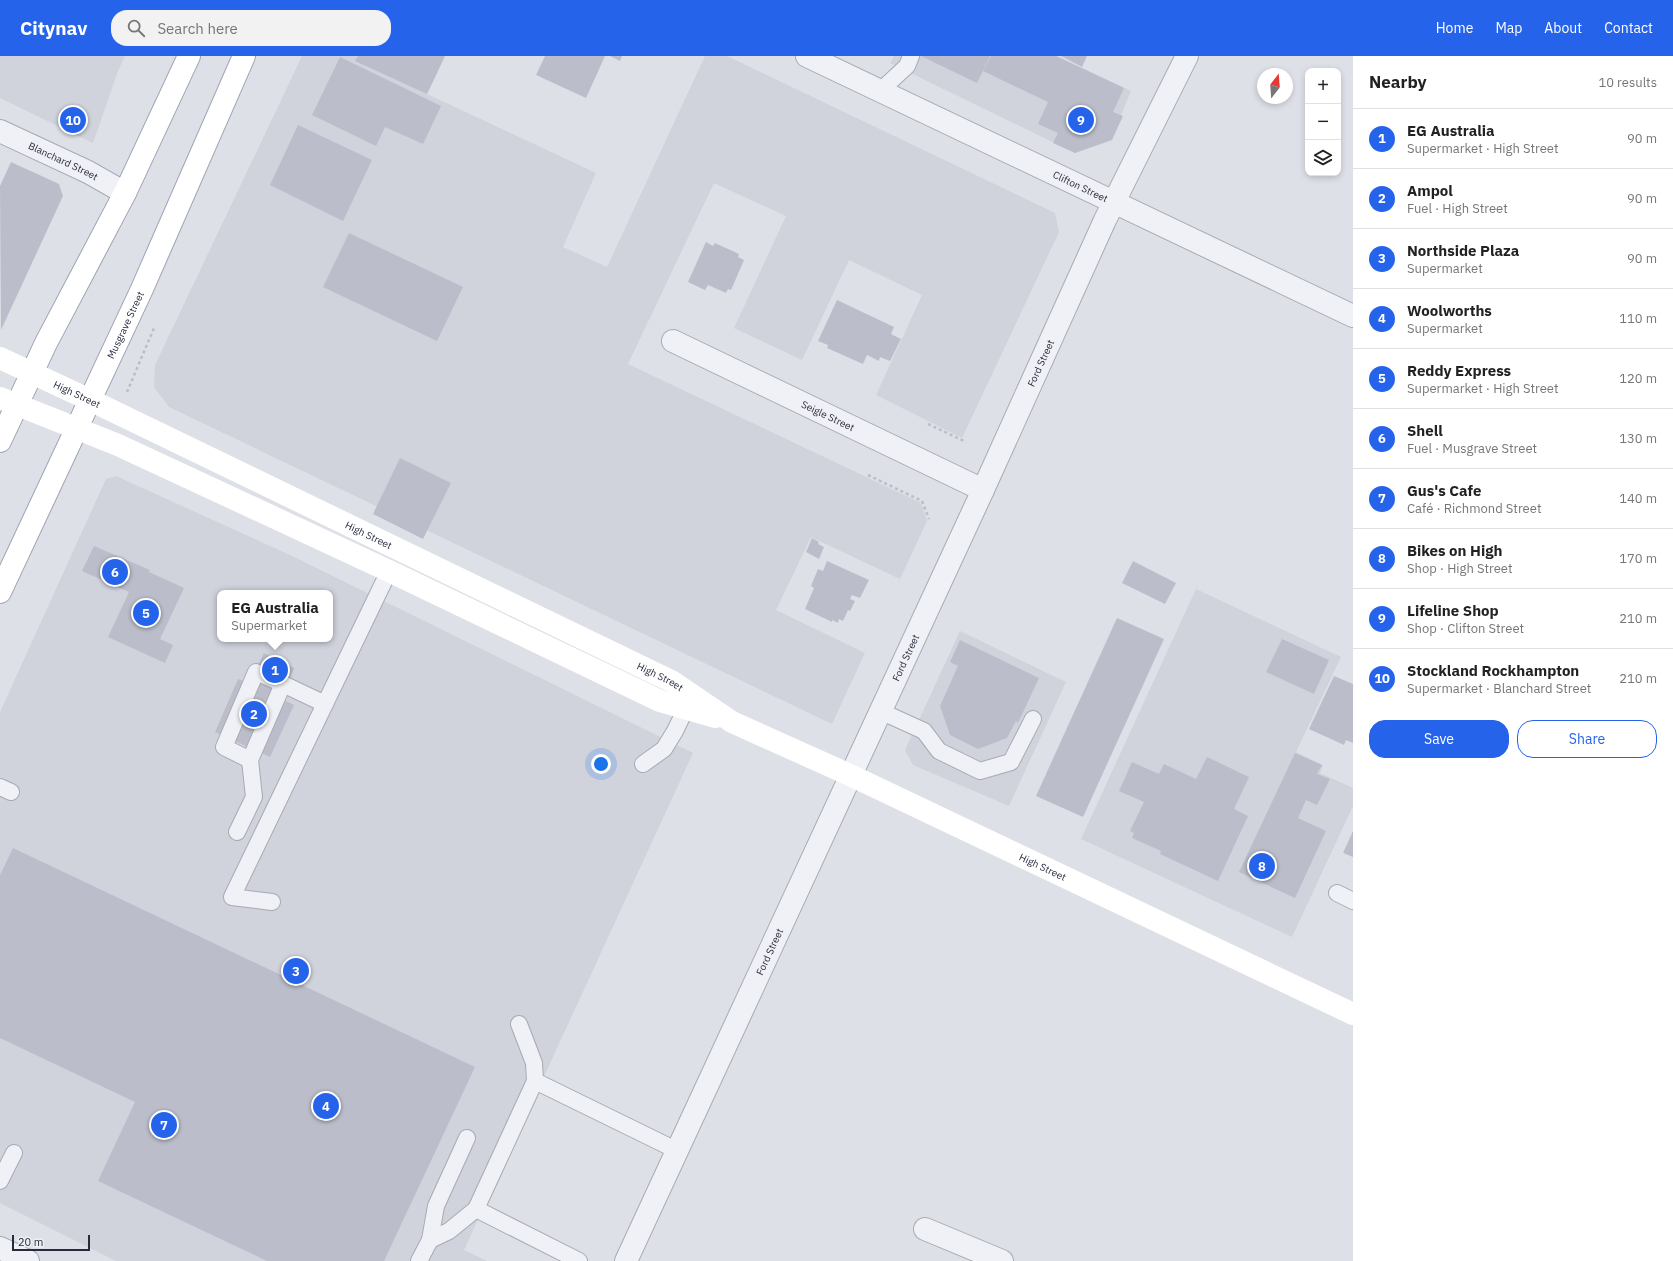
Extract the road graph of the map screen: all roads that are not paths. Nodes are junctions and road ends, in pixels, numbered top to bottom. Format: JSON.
{"nodes":[{"id":1,"x":181,"y":56,"type":"edge"},
{"id":2,"x":189,"y":56,"type":"edge"},
{"id":3,"x":244,"y":56,"type":"edge"},
{"id":4,"x":809,"y":56,"type":"edge"},
{"id":5,"x":912,"y":56,"type":"edge"},
{"id":6,"x":1187,"y":56,"type":"edge"},
{"id":7,"x":880,"y":91,"type":"junction"},
{"id":8,"x":168,"y":100,"type":"junction"},
{"id":9,"x":0,"y":132,"type":"edge"},
{"id":10,"x":125,"y":193,"type":"junction"},
{"id":11,"x":1114,"y":203,"type":"junction"},
{"id":12,"x":1353,"y":316,"type":"edge"},
{"id":13,"x":673,"y":341,"type":"dead end"},
{"id":14,"x":0,"y":358,"type":"edge"},
{"id":15,"x":32,"y":373,"type":"junction"},
{"id":16,"x":90,"y":400,"type":"junction"},
{"id":17,"x":8,"y":401,"type":"edge"},
{"id":18,"x":76,"y":428,"type":"junction"},
{"id":19,"x":0,"y":441,"type":"edge"},
{"id":20,"x":983,"y":490,"type":"junction"},
{"id":21,"x":389,"y":571,"type":"junction"},
{"id":22,"x":0,"y":592,"type":"edge"},
{"id":23,"x":283,"y":684,"type":"junction"},
{"id":24,"x":689,"y":702,"type":"junction"},
{"id":25,"x":325,"y":704,"type":"junction"},
{"id":26,"x":880,"y":711,"type":"junction"},
{"id":27,"x":1033,"y":719,"type":"dead end"},
{"id":28,"x":250,"y":760,"type":"junction"},
{"id":29,"x":643,"y":764,"type":"dead end"},
{"id":30,"x":850,"y":775,"type":"junction"},
{"id":31,"x":266,"y":829,"type":"junction"},
{"id":32,"x":1336,"y":893,"type":"dead end"},
{"id":33,"x":1353,"y":901,"type":"edge"},
{"id":34,"x":272,"y":902,"type":"dead end"},
{"id":35,"x":1353,"y":1014,"type":"edge"},
{"id":36,"x":519,"y":1024,"type":"dead end"},
{"id":37,"x":535,"y":1081,"type":"junction"},
{"id":38,"x":467,"y":1138,"type":"dead end"},
{"id":39,"x":676,"y":1150,"type":"junction"},
{"id":40,"x":14,"y":1153,"type":"dead end"},
{"id":41,"x":0,"y":1181,"type":"edge"},
{"id":42,"x":476,"y":1209,"type":"junction"},
{"id":43,"x":925,"y":1229,"type":"dead end"},
{"id":44,"x":430,"y":1240,"type":"junction"},
{"id":45,"x":0,"y":1248,"type":"edge"},
{"id":46,"x":28,"y":1261,"type":"edge"},
{"id":47,"x":419,"y":1261,"type":"edge"},
{"id":48,"x":579,"y":1261,"type":"edge"},
{"id":49,"x":626,"y":1261,"type":"edge"},
{"id":50,"x":1002,"y":1261,"type":"edge"}],
"edges":[{"from":1,"to":8,"type":"lane"},
{"from":2,"to":8,"type":"main road"},
{"from":3,"to":16,"type":"main road","name":"Musgrave Street"},
{"from":4,"to":7,"type":"street","name":"Clifton Street"},
{"from":5,"to":7,"type":"lane"},
{"from":6,"to":11,"type":"street","name":"Ford Street"},
{"from":7,"to":11,"type":"street","name":"Clifton Street"},
{"from":8,"to":10,"type":"main road"},
{"from":9,"to":10,"type":"street","name":"Blanchard Street"},
{"from":10,"to":15,"type":"main road"},
{"from":11,"to":12,"type":"street","name":"Clifton Street"},
{"from":11,"to":20,"type":"street","name":"Ford Street"},
{"from":13,"to":20,"type":"street","name":"Seigle Street"},
{"from":14,"to":15,"type":"main road","name":"High Street"},
{"from":15,"to":16,"type":"main road","name":"High Street"},
{"from":15,"to":17,"type":"main road"},
{"from":16,"to":18,"type":"main road","name":"Musgrave Street"},
{"from":16,"to":24,"type":"main road","name":"High Street"},
{"from":17,"to":18,"type":"main road","name":"High Street"},
{"from":17,"to":19,"type":"main road"},
{"from":18,"to":21,"type":"main road","name":"High Street"},
{"from":18,"to":22,"type":"main road","name":"Musgrave Street"},
{"from":20,"to":26,"type":"street","name":"Ford Street"},
{"from":21,"to":24,"type":"main road","name":"High Street"},
{"from":21,"to":25,"type":"lane"},
{"from":23,"to":25,"type":"lane"},
{"from":23,"to":28,"type":"lane"},
{"from":23,"to":28,"type":"lane"},
{"from":24,"to":29,"type":"lane"},
{"from":24,"to":30,"type":"main road","name":"High Street"},
{"from":25,"to":31,"type":"lane"},
{"from":26,"to":27,"type":"lane"},
{"from":26,"to":30,"type":"street","name":"Ford Street"},
{"from":28,"to":31,"type":"lane"},
{"from":30,"to":35,"type":"main road","name":"High Street"},
{"from":30,"to":39,"type":"street","name":"Ford Street"},
{"from":31,"to":34,"type":"lane"},
{"from":32,"to":33,"type":"lane"},
{"from":36,"to":37,"type":"lane"},
{"from":37,"to":39,"type":"lane"},
{"from":37,"to":42,"type":"lane"},
{"from":38,"to":44,"type":"lane"},
{"from":39,"to":49,"type":"street","name":"Ford Street"},
{"from":40,"to":41,"type":"lane"},
{"from":42,"to":44,"type":"lane"},
{"from":42,"to":48,"type":"lane"},
{"from":43,"to":50,"type":"street"},
{"from":44,"to":47,"type":"lane"},
{"from":45,"to":46,"type":"street"}]}
